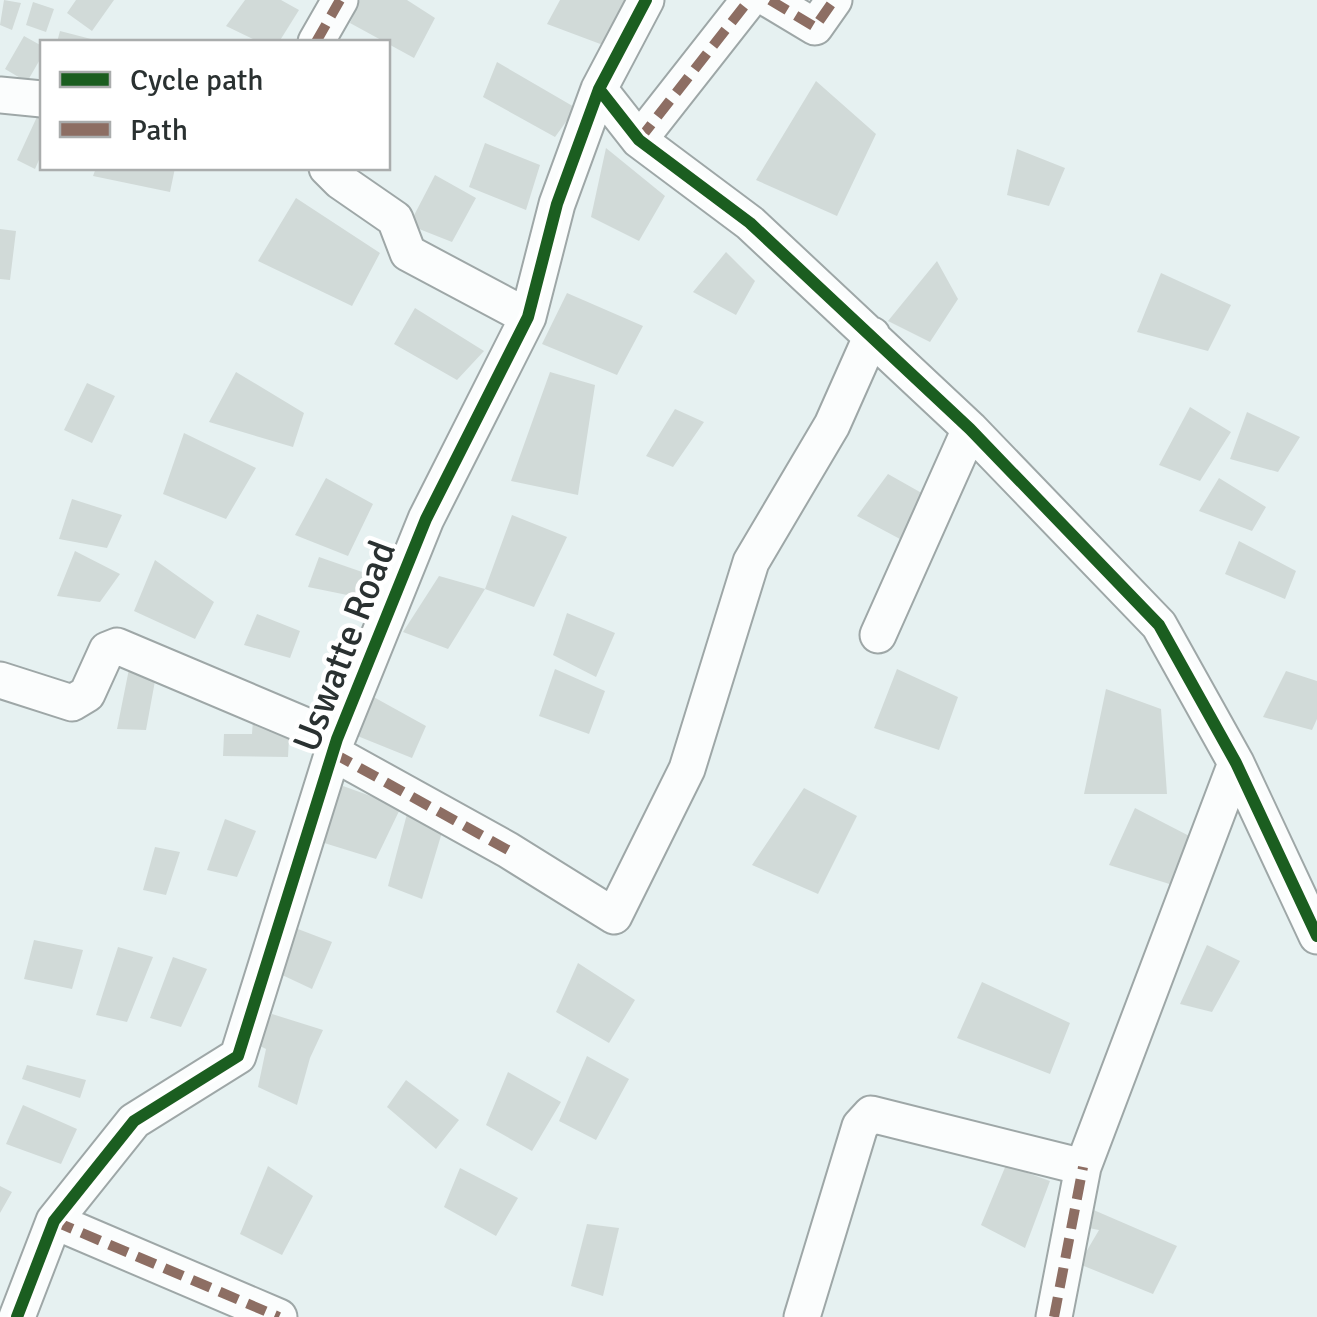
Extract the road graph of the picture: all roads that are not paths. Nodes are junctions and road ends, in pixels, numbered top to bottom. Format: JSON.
{"nodes":[{"id":1,"x":340,"y":0,"type":"edge"},
{"id":2,"x":646,"y":0,"type":"edge"},
{"id":3,"x":749,"y":0,"type":"edge"},
{"id":4,"x":770,"y":0,"type":"edge"},
{"id":5,"x":834,"y":0,"type":"edge"},
{"id":6,"x":317,"y":40,"type":"edge"},
{"id":7,"x":599,"y":89,"type":"junction"},
{"id":8,"x":0,"y":95,"type":"edge"},
{"id":9,"x":40,"y":98,"type":"edge"},
{"id":10,"x":638,"y":140,"type":"junction"},
{"id":11,"x":329,"y":170,"type":"edge"},
{"id":12,"x":528,"y":317,"type":"junction"},
{"id":13,"x":872,"y":336,"type":"junction"},
{"id":14,"x":970,"y":428,"type":"junction"},
{"id":15,"x":878,"y":635,"type":"dead end"},
{"id":16,"x":0,"y":680,"type":"edge"},
{"id":17,"x":335,"y":746,"type":"junction"},
{"id":18,"x":1236,"y":763,"type":"junction"},
{"id":19,"x":1317,"y":936,"type":"edge"},
{"id":20,"x":1083,"y":1167,"type":"junction"},
{"id":21,"x":54,"y":1221,"type":"junction"},
{"id":22,"x":16,"y":1317,"type":"edge"},
{"id":23,"x":279,"y":1317,"type":"edge"},
{"id":24,"x":802,"y":1317,"type":"edge"},
{"id":25,"x":1054,"y":1317,"type":"edge"}],
"edges":[{"from":1,"to":6,"type":"street"},
{"from":2,"to":7,"type":"street","name":"Uswatte Road"},
{"from":3,"to":10,"type":"street"},
{"from":4,"to":5,"type":"street"},
{"from":7,"to":10,"type":"street"},
{"from":7,"to":12,"type":"street","name":"Uswatte Road"},
{"from":8,"to":9,"type":"street"},
{"from":10,"to":13,"type":"street"},
{"from":11,"to":12,"type":"street"},
{"from":12,"to":17,"type":"street","name":"Uswatte Road"},
{"from":13,"to":14,"type":"street"},
{"from":13,"to":17,"type":"street"},
{"from":14,"to":15,"type":"street"},
{"from":14,"to":18,"type":"street"},
{"from":16,"to":17,"type":"street"},
{"from":17,"to":21,"type":"street","name":"Uswatte Road"},
{"from":18,"to":19,"type":"street"},
{"from":18,"to":20,"type":"street"},
{"from":20,"to":24,"type":"street"},
{"from":20,"to":25,"type":"street"},
{"from":21,"to":22,"type":"street","name":"Uswatte Road"},
{"from":21,"to":23,"type":"street"}]}
